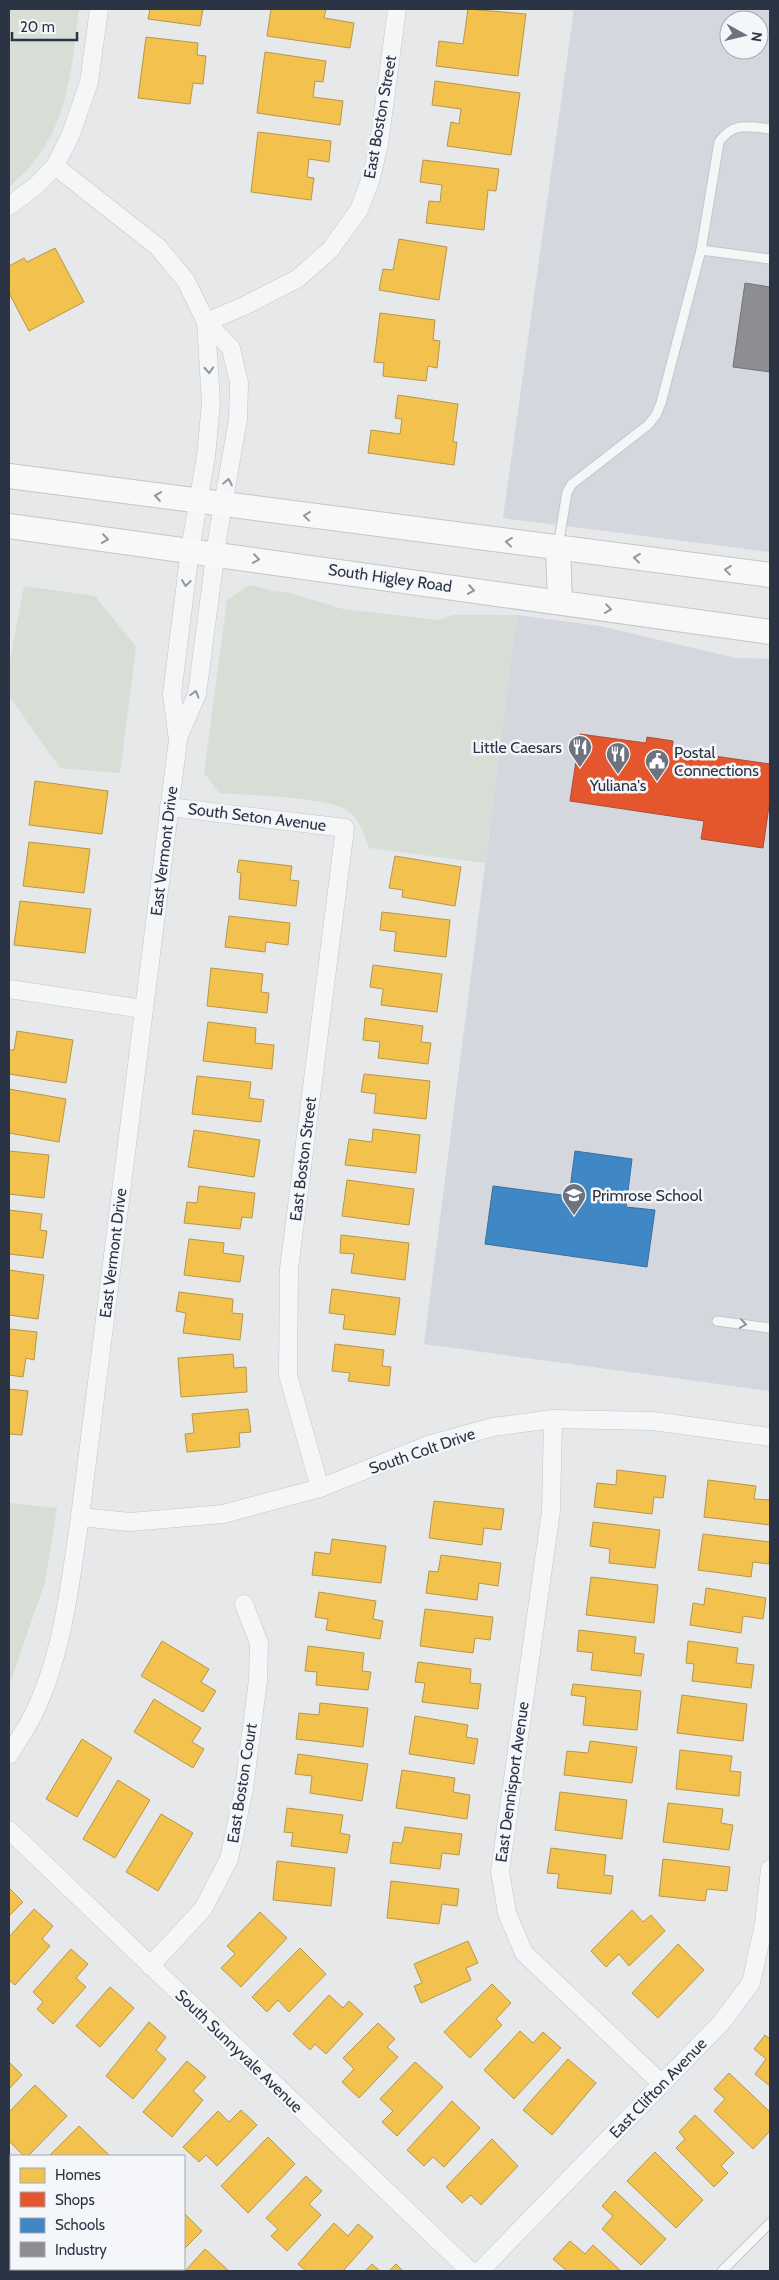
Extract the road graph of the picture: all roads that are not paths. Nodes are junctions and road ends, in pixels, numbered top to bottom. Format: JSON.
{"nodes":[{"id":1,"x":98,"y":9,"type":"edge"},
{"id":2,"x":397,"y":9,"type":"edge"},
{"id":3,"x":770,"y":129,"type":"edge"},
{"id":4,"x":55,"y":166,"type":"junction"},
{"id":5,"x":9,"y":206,"type":"edge"},
{"id":6,"x":701,"y":250,"type":"junction"},
{"id":7,"x":770,"y":259,"type":"edge"},
{"id":8,"x":206,"y":322,"type":"junction"},
{"id":9,"x":9,"y":476,"type":"edge"},
{"id":10,"x":198,"y":501,"type":"junction"},
{"id":11,"x":224,"y":505,"type":"junction"},
{"id":12,"x":9,"y":526,"type":"edge"},
{"id":13,"x":558,"y":548,"type":"junction"},
{"id":14,"x":190,"y":550,"type":"junction"},
{"id":15,"x":215,"y":554,"type":"junction"},
{"id":16,"x":770,"y":575,"type":"edge"},
{"id":17,"x":560,"y":602,"type":"junction"},
{"id":18,"x":770,"y":632,"type":"edge"},
{"id":19,"x":178,"y":740,"type":"junction"},
{"id":20,"x":170,"y":807,"type":"junction"},
{"id":21,"x":345,"y":828,"type":"joint"},
{"id":22,"x":9,"y":989,"type":"edge"},
{"id":23,"x":143,"y":1010,"type":"junction"},
{"id":24,"x":717,"y":1321,"type":"dead end"},
{"id":25,"x":770,"y":1328,"type":"edge"},
{"id":26,"x":553,"y":1418,"type":"junction"},
{"id":27,"x":770,"y":1437,"type":"edge"},
{"id":28,"x":320,"y":1488,"type":"junction"},
{"id":29,"x":80,"y":1517,"type":"junction"},
{"id":30,"x":244,"y":1604,"type":"dead end"},
{"id":31,"x":9,"y":1755,"type":"edge"},
{"id":32,"x":9,"y":1830,"type":"edge"},
{"id":33,"x":770,"y":1869,"type":"edge"},
{"id":34,"x":150,"y":1966,"type":"junction"},
{"id":35,"x":662,"y":2084,"type":"junction"},
{"id":36,"x":770,"y":2222,"type":"edge"},
{"id":37,"x":470,"y":2271,"type":"edge"},
{"id":38,"x":480,"y":2271,"type":"edge"},
{"id":39,"x":722,"y":2271,"type":"edge"}],
"edges":[{"from":1,"to":4,"type":"street"},
{"from":2,"to":8,"type":"street","name":"East Boston Street"},
{"from":3,"to":6,"type":"lane"},
{"from":4,"to":5,"type":"street"},
{"from":4,"to":8,"type":"street","name":"East Vermont Drive"},
{"from":6,"to":7,"type":"lane"},
{"from":6,"to":13,"type":"lane"},
{"from":8,"to":10,"type":"street","name":"East Vermont Drive","one_way":true},
{"from":11,"to":8,"type":"street","name":"East Vermont Drive","one_way":true},
{"from":10,"to":9,"type":"main road","one_way":true},
{"from":10,"to":11,"type":"main road"},
{"from":10,"to":14,"type":"street","name":"East Vermont Drive"},
{"from":13,"to":11,"type":"main road","one_way":true},
{"from":11,"to":15,"type":"street","name":"East Vermont Drive"},
{"from":12,"to":14,"type":"main road","name":"South Higley Road","one_way":true},
{"from":16,"to":13,"type":"main road","one_way":true},
{"from":13,"to":17,"type":"main road"},
{"from":14,"to":15,"type":"main road","name":"South Higley Road"},
{"from":14,"to":19,"type":"street","name":"East Vermont Drive","one_way":true},
{"from":15,"to":17,"type":"main road","name":"South Higley Road","one_way":true},
{"from":19,"to":15,"type":"street","name":"East Vermont Drive","one_way":true},
{"from":17,"to":18,"type":"main road","name":"South Higley Road","one_way":true},
{"from":19,"to":20,"type":"street","name":"East Vermont Drive"},
{"from":20,"to":21,"type":"street","name":"South Seton Avenue"},
{"from":20,"to":23,"type":"street","name":"East Vermont Drive"},
{"from":21,"to":28,"type":"street","name":"East Boston Street"},
{"from":22,"to":23,"type":"street"},
{"from":23,"to":29,"type":"street","name":"East Vermont Drive"},
{"from":24,"to":25,"type":"lane","one_way":true},
{"from":26,"to":27,"type":"street","name":"South Colt Drive"},
{"from":26,"to":28,"type":"street","name":"South Colt Drive"},
{"from":26,"to":35,"type":"street","name":"East Dennisport Avenue"},
{"from":28,"to":29,"type":"street","name":"South Colt Drive"},
{"from":29,"to":31,"type":"street","name":"East Vermont Drive"},
{"from":30,"to":34,"type":"street","name":"East Boston Court"},
{"from":32,"to":34,"type":"street","name":"South Sunnyvale Avenue"},
{"from":33,"to":35,"type":"street","name":"East Clifton Avenue"},
{"from":34,"to":37,"type":"street","name":"South Sunnyvale Avenue"},
{"from":35,"to":38,"type":"street","name":"East Clifton Avenue"},
{"from":36,"to":39,"type":"lane"}]}
